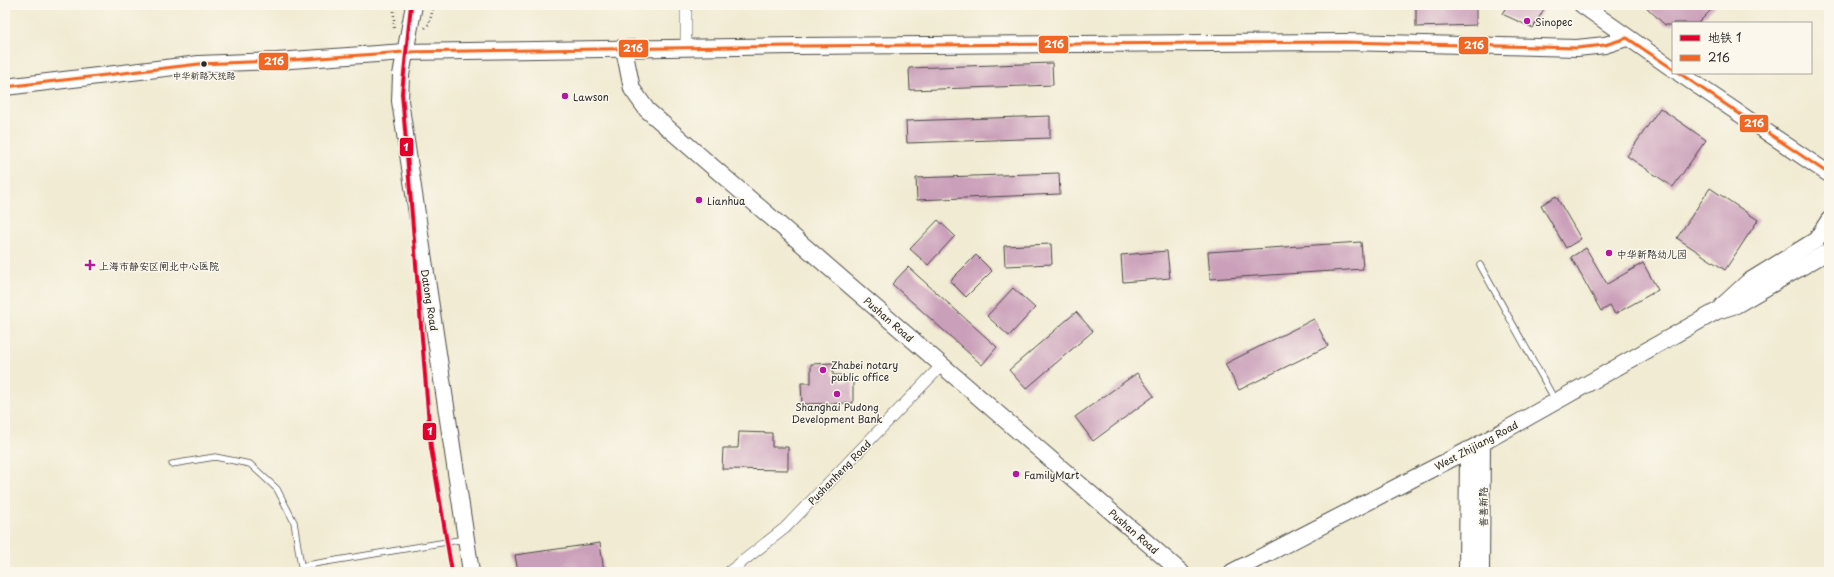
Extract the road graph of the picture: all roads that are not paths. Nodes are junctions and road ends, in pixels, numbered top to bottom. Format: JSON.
{"nodes":[{"id":1,"x":414,"y":5,"type":"edge"},
{"id":2,"x":686,"y":5,"type":"edge"},
{"id":3,"x":1582,"y":5,"type":"edge"},
{"id":4,"x":1627,"y":38,"type":"junction"},
{"id":5,"x":686,"y":48,"type":"junction"},
{"id":6,"x":624,"y":49,"type":"junction"},
{"id":7,"x":405,"y":52,"type":"junction"},
{"id":8,"x":1672,"y":68,"type":"edge"},
{"id":9,"x":1680,"y":74,"type":"edge"},
{"id":10,"x":5,"y":87,"type":"edge"},
{"id":11,"x":1829,"y":174,"type":"edge"},
{"id":12,"x":1829,"y":220,"type":"edge"},
{"id":13,"x":1829,"y":251,"type":"edge"},
{"id":14,"x":1480,"y":265,"type":"dead end"},
{"id":15,"x":1717,"y":311,"type":"junction"},
{"id":16,"x":942,"y":365,"type":"junction"},
{"id":17,"x":1556,"y":402,"type":"junction"},
{"id":18,"x":1482,"y":443,"type":"junction"},
{"id":19,"x":1468,"y":450,"type":"junction"},
{"id":20,"x":172,"y":464,"type":"dead end"},
{"id":21,"x":467,"y":539,"type":"junction"},
{"id":22,"x":471,"y":572,"type":"edge"},
{"id":23,"x":729,"y":572,"type":"edge"},
{"id":24,"x":1181,"y":572,"type":"edge"},
{"id":25,"x":1232,"y":572,"type":"edge"},
{"id":26,"x":1467,"y":572,"type":"edge"},
{"id":27,"x":1481,"y":572,"type":"edge"}],
"edges":[{"from":1,"to":7,"type":"street","name":"Datong Road"},
{"from":2,"to":5,"type":"street"},
{"from":3,"to":4,"type":"street"},
{"from":4,"to":5,"type":"street"},
{"from":4,"to":8,"type":"street"},
{"from":5,"to":6,"type":"street"},
{"from":6,"to":7,"type":"street"},
{"from":6,"to":16,"type":"street","name":"Pushan Road"},
{"from":7,"to":10,"type":"street"},
{"from":7,"to":21,"type":"street","name":"Datong Road"},
{"from":9,"to":11,"type":"street"},
{"from":12,"to":15,"type":"street","name":"West Zhijiang Road"},
{"from":13,"to":15,"type":"street","name":"West Zhijiang Road"},
{"from":14,"to":17,"type":"lane"},
{"from":15,"to":17,"type":"street","name":"West Zhijiang Road"},
{"from":16,"to":23,"type":"street","name":"Pushanheng Road"},
{"from":16,"to":24,"type":"street","name":"Pushan Road"},
{"from":17,"to":18,"type":"street","name":"West Zhijiang Road"},
{"from":18,"to":19,"type":"street","name":"West Zhijiang Road"},
{"from":18,"to":27,"type":"street","name":"普善新路"},
{"from":19,"to":25,"type":"street","name":"West Zhijiang Road"},
{"from":19,"to":26,"type":"street","name":"普善新路"},
{"from":20,"to":21,"type":"lane"},
{"from":21,"to":22,"type":"street","name":"Datong Road"}]}
